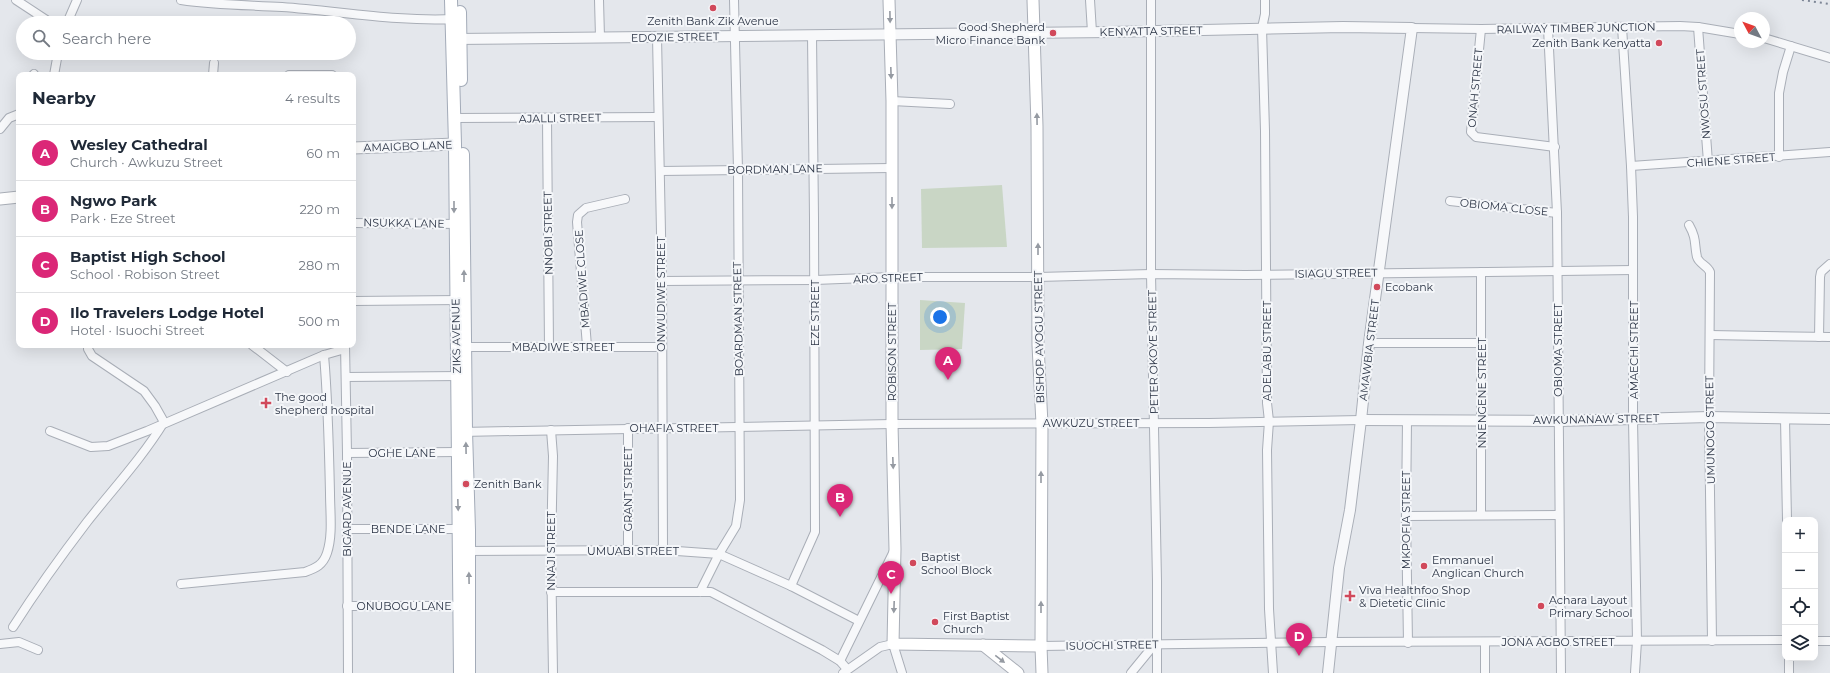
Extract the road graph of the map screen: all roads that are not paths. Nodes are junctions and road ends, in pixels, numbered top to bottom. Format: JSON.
{"nodes":[{"id":1,"x":16,"y":0,"type":"edge"},
{"id":2,"x":77,"y":0,"type":"edge"},
{"id":3,"x":181,"y":0,"type":"edge"},
{"id":4,"x":451,"y":0,"type":"edge"},
{"id":5,"x":459,"y":0,"type":"edge"},
{"id":6,"x":599,"y":0,"type":"edge"},
{"id":7,"x":734,"y":0,"type":"edge"},
{"id":8,"x":889,"y":0,"type":"edge"},
{"id":9,"x":1033,"y":0,"type":"edge"},
{"id":10,"x":1090,"y":0,"type":"edge"},
{"id":11,"x":1151,"y":0,"type":"edge"},
{"id":12,"x":1264,"y":0,"type":"edge"},
{"id":13,"x":281,"y":4,"type":"edge"},
{"id":14,"x":40,"y":16,"type":"edge"},
{"id":15,"x":70,"y":16,"type":"edge"},
{"id":16,"x":456,"y":19,"type":"junction"},
{"id":17,"x":1622,"y":27,"type":"junction"},
{"id":18,"x":1698,"y":27,"type":"junction"},
{"id":19,"x":1262,"y":28,"type":"junction"},
{"id":20,"x":1412,"y":28,"type":"junction"},
{"id":21,"x":1548,"y":28,"type":"junction"},
{"id":22,"x":1481,"y":29,"type":"junction"},
{"id":23,"x":1151,"y":31,"type":"junction"},
{"id":24,"x":1092,"y":32,"type":"junction"},
{"id":25,"x":1034,"y":33,"type":"junction"},
{"id":26,"x":1734,"y":33,"type":"edge"},
{"id":27,"x":890,"y":34,"type":"junction"},
{"id":28,"x":812,"y":35,"type":"junction"},
{"id":29,"x":735,"y":36,"type":"junction"},
{"id":30,"x":600,"y":37,"type":"junction"},
{"id":31,"x":657,"y":37,"type":"junction"},
{"id":32,"x":456,"y":39,"type":"junction"},
{"id":33,"x":1770,"y":40,"type":"edge"},
{"id":34,"x":1791,"y":46,"type":"junction"},
{"id":35,"x":1830,"y":58,"type":"edge"},
{"id":36,"x":57,"y":60,"type":"edge"},
{"id":37,"x":214,"y":63,"type":"dead end"},
{"id":38,"x":55,"y":72,"type":"edge"},
{"id":39,"x":213,"y":72,"type":"edge"},
{"id":40,"x":892,"y":101,"type":"junction"},
{"id":41,"x":950,"y":104,"type":"dead end"},
{"id":42,"x":16,"y":115,"type":"edge"},
{"id":43,"x":658,"y":117,"type":"junction"},
{"id":44,"x":458,"y":118,"type":"junction"},
{"id":45,"x":547,"y":119,"type":"junction"},
{"id":46,"x":0,"y":129,"type":"edge"},
{"id":47,"x":458,"y":144,"type":"junction"},
{"id":48,"x":1555,"y":147,"type":"junction"},
{"id":49,"x":356,"y":148,"type":"edge"},
{"id":50,"x":1830,"y":152,"type":"edge"},
{"id":51,"x":1779,"y":157,"type":"junction"},
{"id":52,"x":1708,"y":162,"type":"junction"},
{"id":53,"x":1631,"y":166,"type":"junction"},
{"id":54,"x":891,"y":168,"type":"junction"},
{"id":55,"x":814,"y":169,"type":"junction"},
{"id":56,"x":660,"y":170,"type":"junction"},
{"id":57,"x":738,"y":170,"type":"junction"},
{"id":58,"x":16,"y":197,"type":"edge"},
{"id":59,"x":0,"y":199,"type":"edge"},
{"id":60,"x":625,"y":199,"type":"dead end"},
{"id":61,"x":1450,"y":201,"type":"dead end"},
{"id":62,"x":1558,"y":213,"type":"junction"},
{"id":63,"x":356,"y":223,"type":"edge"},
{"id":64,"x":459,"y":224,"type":"junction"},
{"id":65,"x":1689,"y":225,"type":"dead end"},
{"id":66,"x":1830,"y":264,"type":"edge"},
{"id":67,"x":1557,"y":270,"type":"junction"},
{"id":68,"x":1633,"y":270,"type":"junction"},
{"id":69,"x":1380,"y":272,"type":"junction"},
{"id":70,"x":1481,"y":272,"type":"junction"},
{"id":71,"x":1151,"y":274,"type":"junction"},
{"id":72,"x":1266,"y":274,"type":"junction"},
{"id":73,"x":892,"y":277,"type":"junction"},
{"id":74,"x":1038,"y":277,"type":"junction"},
{"id":75,"x":815,"y":280,"type":"junction"},
{"id":76,"x":662,"y":281,"type":"junction"},
{"id":77,"x":737,"y":281,"type":"junction"},
{"id":78,"x":460,"y":300,"type":"junction"},
{"id":79,"x":356,"y":301,"type":"edge"},
{"id":80,"x":1710,"y":335,"type":"junction"},
{"id":81,"x":1819,"y":337,"type":"junction"},
{"id":82,"x":1830,"y":337,"type":"edge"},
{"id":83,"x":1369,"y":343,"type":"junction"},
{"id":84,"x":1482,"y":343,"type":"junction"},
{"id":85,"x":587,"y":346,"type":"junction"},
{"id":86,"x":461,"y":347,"type":"junction"},
{"id":87,"x":549,"y":347,"type":"junction"},
{"id":88,"x":661,"y":347,"type":"junction"},
{"id":89,"x":88,"y":348,"type":"edge"},
{"id":90,"x":256,"y":348,"type":"edge"},
{"id":91,"x":342,"y":348,"type":"edge"},
{"id":92,"x":345,"y":348,"type":"edge"},
{"id":93,"x":324,"y":355,"type":"junction"},
{"id":94,"x":287,"y":372,"type":"junction"},
{"id":95,"x":461,"y":376,"type":"junction"},
{"id":96,"x":346,"y":377,"type":"junction"},
{"id":97,"x":1708,"y":418,"type":"junction"},
{"id":98,"x":1633,"y":419,"type":"junction"},
{"id":99,"x":1786,"y":419,"type":"junction"},
{"id":100,"x":1830,"y":419,"type":"edge"},
{"id":101,"x":1361,"y":420,"type":"junction"},
{"id":102,"x":1407,"y":420,"type":"junction"},
{"id":103,"x":1482,"y":420,"type":"junction"},
{"id":104,"x":1558,"y":420,"type":"junction"},
{"id":105,"x":1269,"y":421,"type":"junction"},
{"id":106,"x":164,"y":422,"type":"junction"},
{"id":107,"x":1154,"y":423,"type":"junction"},
{"id":108,"x":892,"y":424,"type":"junction"},
{"id":109,"x":1042,"y":424,"type":"junction"},
{"id":110,"x":815,"y":425,"type":"junction"},
{"id":111,"x":740,"y":427,"type":"junction"},
{"id":112,"x":628,"y":428,"type":"junction"},
{"id":113,"x":663,"y":428,"type":"junction"},
{"id":114,"x":551,"y":430,"type":"junction"},
{"id":115,"x":50,"y":431,"type":"dead end"},
{"id":116,"x":461,"y":432,"type":"junction"},
{"id":117,"x":457,"y":452,"type":"junction"},
{"id":118,"x":347,"y":453,"type":"junction"},
{"id":119,"x":1481,"y":514,"type":"junction"},
{"id":120,"x":1559,"y":514,"type":"junction"},
{"id":121,"x":1406,"y":516,"type":"junction"},
{"id":122,"x":1787,"y":517,"type":"edge"},
{"id":123,"x":348,"y":529,"type":"junction"},
{"id":124,"x":464,"y":529,"type":"junction"},
{"id":125,"x":895,"y":549,"type":"junction"},
{"id":126,"x":663,"y":550,"type":"junction"},
{"id":127,"x":464,"y":551,"type":"junction"},
{"id":128,"x":551,"y":551,"type":"junction"},
{"id":129,"x":628,"y":551,"type":"junction"},
{"id":130,"x":718,"y":554,"type":"junction"},
{"id":131,"x":181,"y":584,"type":"dead end"},
{"id":132,"x":791,"y":586,"type":"junction"},
{"id":133,"x":551,"y":592,"type":"junction"},
{"id":134,"x":700,"y":592,"type":"junction"},
{"id":135,"x":347,"y":606,"type":"junction"},
{"id":136,"x":465,"y":606,"type":"junction"},
{"id":137,"x":859,"y":621,"type":"junction"},
{"id":138,"x":13,"y":627,"type":"dead end"},
{"id":139,"x":1782,"y":640,"type":"edge"},
{"id":140,"x":1637,"y":641,"type":"junction"},
{"id":141,"x":1712,"y":641,"type":"junction"},
{"id":142,"x":1818,"y":641,"type":"edge"},
{"id":143,"x":1830,"y":641,"type":"edge"},
{"id":144,"x":1330,"y":642,"type":"junction"},
{"id":145,"x":1485,"y":642,"type":"junction"},
{"id":146,"x":1559,"y":642,"type":"junction"},
{"id":147,"x":1408,"y":643,"type":"junction"},
{"id":148,"x":0,"y":644,"type":"edge"},
{"id":149,"x":893,"y":644,"type":"junction"},
{"id":150,"x":1272,"y":644,"type":"junction"},
{"id":151,"x":983,"y":645,"type":"junction"},
{"id":152,"x":1155,"y":645,"type":"junction"},
{"id":153,"x":1041,"y":646,"type":"junction"},
{"id":154,"x":38,"y":650,"type":"dead end"},
{"id":155,"x":840,"y":661,"type":"junction"},
{"id":156,"x":1789,"y":661,"type":"edge"},
{"id":157,"x":845,"y":671,"type":"edge"},
{"id":158,"x":348,"y":673,"type":"edge"},
{"id":159,"x":460,"y":673,"type":"edge"},
{"id":160,"x":469,"y":673,"type":"edge"},
{"id":161,"x":553,"y":673,"type":"edge"},
{"id":162,"x":902,"y":673,"type":"edge"},
{"id":163,"x":1018,"y":673,"type":"edge"},
{"id":164,"x":1042,"y":673,"type":"edge"},
{"id":165,"x":1131,"y":673,"type":"edge"},
{"id":166,"x":1157,"y":673,"type":"edge"},
{"id":167,"x":1274,"y":673,"type":"edge"},
{"id":168,"x":1328,"y":673,"type":"edge"},
{"id":169,"x":1485,"y":673,"type":"edge"},
{"id":170,"x":1561,"y":673,"type":"edge"},
{"id":171,"x":1635,"y":673,"type":"edge"},
{"id":172,"x":1789,"y":673,"type":"edge"}],
"edges":[{"from":1,"to":14,"type":"street"},
{"from":2,"to":15,"type":"street"},
{"from":3,"to":13,"type":"street"},
{"from":4,"to":16,"type":"main road","name":"ZIKS AVENUE"},
{"from":5,"to":16,"type":"main road","name":"ZIKS AVENUE"},
{"from":6,"to":30,"type":"street"},
{"from":7,"to":29,"type":"street","name":"BOARDMAN STREET"},
{"from":8,"to":27,"type":"main road","name":"ROBISON STREET","one_way":true},
{"from":9,"to":25,"type":"main road","name":"BISHOP AYOGU STREET"},
{"from":10,"to":24,"type":"street"},
{"from":11,"to":23,"type":"street","name":"PETER OKOYE STREET"},
{"from":12,"to":19,"type":"street","name":"ADELABU STREET"},
{"from":13,"to":16,"type":"street"},
{"from":16,"to":32,"type":"main road","name":"ZIKS AVENUE"},
{"from":17,"to":18,"type":"street","name":"RAILWAY TIMBER JUNCTION"},
{"from":17,"to":21,"type":"street","name":"RAILWAY TIMBER JUNCTION"},
{"from":17,"to":53,"type":"street","name":"AMAECHI STREET"},
{"from":18,"to":26,"type":"street","name":"RAILWAY TIMBER JUNCTION"},
{"from":18,"to":52,"type":"street","name":"NWOSU STREET"},
{"from":19,"to":20,"type":"street","name":"KENYATTA STREET"},
{"from":19,"to":23,"type":"street","name":"KENYATTA STREET"},
{"from":19,"to":72,"type":"street","name":"ADELABU STREET"},
{"from":20,"to":22,"type":"street","name":"RAILWAY TIMBER JUNCTION"},
{"from":20,"to":69,"type":"street","name":"AMAWBIA STREET"},
{"from":21,"to":22,"type":"street","name":"RAILWAY TIMBER JUNCTION"},
{"from":21,"to":48,"type":"street","name":"OBIOMA STREET"},
{"from":22,"to":48,"type":"street","name":"ONAH STREET"},
{"from":23,"to":24,"type":"street","name":"KENYATTA STREET"},
{"from":23,"to":71,"type":"street","name":"PETER OKOYE STREET"},
{"from":24,"to":25,"type":"street","name":"KENYATTA STREET"},
{"from":25,"to":27,"type":"street","name":"KENYATTA STREET"},
{"from":74,"to":25,"type":"main road","name":"BISHOP AYOGU STREET","one_way":true},
{"from":27,"to":28,"type":"street","name":"EDOZIE STREET"},
{"from":27,"to":40,"type":"main road","name":"ROBISON STREET","one_way":true},
{"from":28,"to":29,"type":"street","name":"EDOZIE STREET"},
{"from":28,"to":55,"type":"street","name":"EZE STREET"},
{"from":29,"to":31,"type":"street","name":"EDOZIE STREET"},
{"from":29,"to":57,"type":"street","name":"BOARDMAN STREET"},
{"from":30,"to":31,"type":"street","name":"EDOZIE STREET"},
{"from":30,"to":32,"type":"street","name":"EDOZIE STREET"},
{"from":31,"to":43,"type":"street","name":"ONWUDIWE STREET"},
{"from":32,"to":44,"type":"main road","name":"ZIKS AVENUE"},
{"from":33,"to":34,"type":"street"},
{"from":34,"to":35,"type":"street"},
{"from":34,"to":51,"type":"street"},
{"from":36,"to":38,"type":"street"},
{"from":37,"to":39,"type":"street"},
{"from":40,"to":41,"type":"street"},
{"from":40,"to":54,"type":"main road","name":"ROBISON STREET"},
{"from":42,"to":46,"type":"street"},
{"from":43,"to":45,"type":"street","name":"AJALLI STREET"},
{"from":43,"to":56,"type":"street","name":"ONWUDIWE STREET"},
{"from":44,"to":45,"type":"street","name":"AJALLI STREET"},
{"from":44,"to":47,"type":"main road","name":"ZIKS AVENUE"},
{"from":45,"to":87,"type":"street","name":"NNOBI STREET"},
{"from":47,"to":49,"type":"main road","name":"AMAIGBO LANE"},
{"from":47,"to":64,"type":"main road","name":"ZIKS AVENUE"},
{"from":48,"to":62,"type":"street","name":"OBIOMA STREET"},
{"from":50,"to":51,"type":"street","name":"CHIENE STREET"},
{"from":51,"to":52,"type":"street","name":"CHIENE STREET"},
{"from":52,"to":53,"type":"street","name":"CHIENE STREET"},
{"from":53,"to":68,"type":"street","name":"AMAECHI STREET"},
{"from":54,"to":55,"type":"street","name":"BORDMAN LANE"},
{"from":54,"to":73,"type":"main road","name":"ROBISON STREET","one_way":true},
{"from":55,"to":57,"type":"street","name":"BORDMAN LANE"},
{"from":55,"to":75,"type":"street","name":"EZE STREET"},
{"from":56,"to":57,"type":"street","name":"BORDMAN LANE"},
{"from":56,"to":76,"type":"street","name":"ONWUDIWE STREET"},
{"from":57,"to":77,"type":"street","name":"BOARDMAN STREET"},
{"from":58,"to":59,"type":"main road"},
{"from":60,"to":85,"type":"street","name":"MBADIWE CLOSE"},
{"from":61,"to":62,"type":"street","name":"OBIOMA CLOSE"},
{"from":62,"to":67,"type":"street","name":"OBIOMA STREET"},
{"from":63,"to":64,"type":"street","name":"NSUKKA LANE"},
{"from":64,"to":78,"type":"main road","name":"ZIKS AVENUE"},
{"from":65,"to":80,"type":"street","name":"UMUNOGO STREET"},
{"from":66,"to":81,"type":"street"},
{"from":67,"to":68,"type":"street","name":"ISIAGU STREET"},
{"from":67,"to":70,"type":"street","name":"ISIAGU STREET"},
{"from":67,"to":104,"type":"street","name":"OBIOMA STREET"},
{"from":68,"to":98,"type":"street","name":"AMAECHI STREET"},
{"from":69,"to":70,"type":"street","name":"ISIAGU STREET"},
{"from":69,"to":72,"type":"street","name":"ISIAGU STREET"},
{"from":69,"to":83,"type":"street","name":"AMAWBIA STREET"},
{"from":70,"to":84,"type":"street","name":"NNENGENE STREET"},
{"from":71,"to":72,"type":"street","name":"ISIAGU STREET"},
{"from":71,"to":74,"type":"street","name":"ISIAGU STREET"},
{"from":71,"to":107,"type":"street","name":"PETER OKOYE STREET"},
{"from":72,"to":105,"type":"street","name":"ADELABU STREET"},
{"from":73,"to":74,"type":"street","name":"ARO STREET"},
{"from":73,"to":75,"type":"street","name":"ARO STREET"},
{"from":73,"to":108,"type":"main road","name":"ROBISON STREET"},
{"from":74,"to":109,"type":"main road","name":"BISHOP AYOGU STREET"},
{"from":75,"to":77,"type":"street","name":"ARO STREET"},
{"from":75,"to":110,"type":"street","name":"EZE STREET"},
{"from":76,"to":77,"type":"street","name":"ARO STREET"},
{"from":76,"to":88,"type":"street","name":"ONWUDIWE STREET"},
{"from":77,"to":111,"type":"street","name":"BOARDMAN STREET"},
{"from":78,"to":79,"type":"street"},
{"from":78,"to":86,"type":"main road","name":"ZIKS AVENUE"},
{"from":80,"to":81,"type":"street"},
{"from":80,"to":97,"type":"street","name":"UMUNOGO STREET"},
{"from":81,"to":82,"type":"street"},
{"from":83,"to":84,"type":"street"},
{"from":83,"to":101,"type":"street","name":"AMAWBIA STREET"},
{"from":84,"to":103,"type":"street","name":"NNENGENE STREET"},
{"from":85,"to":87,"type":"street","name":"MBADIWE STREET"},
{"from":85,"to":88,"type":"street","name":"MBADIWE STREET"},
{"from":86,"to":87,"type":"street","name":"MBADIWE STREET"},
{"from":86,"to":95,"type":"main road","name":"ZIKS AVENUE"},
{"from":88,"to":113,"type":"street","name":"ONWUDIWE STREET"},
{"from":89,"to":106,"type":"street"},
{"from":90,"to":94,"type":"street"},
{"from":91,"to":93,"type":"street"},
{"from":92,"to":96,"type":"street","name":"BIGARD AVENUE"},
{"from":93,"to":94,"type":"street"},
{"from":93,"to":131,"type":"street"},
{"from":94,"to":106,"type":"street"},
{"from":95,"to":96,"type":"street"},
{"from":95,"to":116,"type":"main road","name":"ZIKS AVENUE"},
{"from":96,"to":118,"type":"street","name":"BIGARD AVENUE"},
{"from":97,"to":98,"type":"street","name":"AWKUNANAW STREET"},
{"from":97,"to":99,"type":"street","name":"AWKUNANAW STREET"},
{"from":97,"to":141,"type":"street","name":"UMUNOGO STREET"},
{"from":98,"to":104,"type":"street","name":"AWKUNANAW STREET"},
{"from":98,"to":140,"type":"street","name":"AMAECHI STREET"},
{"from":99,"to":100,"type":"street","name":"AWKUNANAW STREET"},
{"from":99,"to":122,"type":"street"},
{"from":101,"to":102,"type":"street","name":"AWKUNANAW STREET"},
{"from":101,"to":105,"type":"street","name":"AWKUZU STREET"},
{"from":101,"to":144,"type":"street","name":"AMAWBIA STREET"},
{"from":102,"to":103,"type":"street","name":"AWKUNANAW STREET"},
{"from":102,"to":121,"type":"street","name":"MKPOFIA STREET"},
{"from":103,"to":104,"type":"street","name":"AWKUNANAW STREET"},
{"from":103,"to":119,"type":"street","name":"NNENGENE STREET"},
{"from":104,"to":120,"type":"street","name":"OBIOMA STREET"},
{"from":105,"to":107,"type":"street","name":"AWKUZU STREET"},
{"from":105,"to":150,"type":"street","name":"ADELABU STREET"},
{"from":106,"to":115,"type":"street"},
{"from":106,"to":138,"type":"street"},
{"from":107,"to":109,"type":"street","name":"AWKUZU STREET"},
{"from":107,"to":152,"type":"street","name":"PETER OKOYE STREET"},
{"from":108,"to":109,"type":"street","name":"AWKUZU STREET"},
{"from":108,"to":110,"type":"street","name":"OHAFIA STREET"},
{"from":108,"to":125,"type":"main road","name":"ROBISON STREET","one_way":true},
{"from":153,"to":109,"type":"main road","name":"BISHOP AYOGU STREET","one_way":true},
{"from":110,"to":111,"type":"street","name":"OHAFIA STREET"},
{"from":110,"to":132,"type":"street","name":"EZE STREET"},
{"from":111,"to":113,"type":"street","name":"OHAFIA STREET"},
{"from":111,"to":130,"type":"street","name":"BOARDMAN STREET"},
{"from":112,"to":113,"type":"street","name":"OHAFIA STREET"},
{"from":112,"to":114,"type":"street","name":"OHAFIA STREET"},
{"from":112,"to":129,"type":"street","name":"GRANT STREET"},
{"from":113,"to":126,"type":"street","name":"ONWUDIWE STREET"},
{"from":114,"to":116,"type":"street","name":"OHAFIA STREET"},
{"from":114,"to":128,"type":"street","name":"NNAJI STREET"},
{"from":116,"to":117,"type":"main road","name":"ZIKS AVENUE"},
{"from":124,"to":116,"type":"main road","name":"ZIKS AVENUE","one_way":true},
{"from":117,"to":118,"type":"street","name":"OGHE LANE"},
{"from":117,"to":124,"type":"main road","name":"ZIKS AVENUE","one_way":true},
{"from":118,"to":123,"type":"street","name":"BIGARD AVENUE"},
{"from":119,"to":120,"type":"street"},
{"from":119,"to":121,"type":"street"},
{"from":120,"to":146,"type":"street","name":"OBIOMA STREET"},
{"from":121,"to":147,"type":"street","name":"MKPOFIA STREET"},
{"from":123,"to":124,"type":"street","name":"BENDE LANE"},
{"from":123,"to":135,"type":"street","name":"BIGARD AVENUE"},
{"from":124,"to":127,"type":"main road","name":"ZIKS AVENUE"},
{"from":125,"to":137,"type":"street"},
{"from":125,"to":149,"type":"main road","name":"ROBISON STREET","one_way":true},
{"from":126,"to":129,"type":"street","name":"UMUABI STREET"},
{"from":126,"to":130,"type":"street","name":"UMUABI STREET"},
{"from":127,"to":128,"type":"street","name":"UMUABI STREET"},
{"from":127,"to":136,"type":"main road","name":"ZIKS AVENUE"},
{"from":128,"to":129,"type":"street","name":"UMUABI STREET"},
{"from":128,"to":133,"type":"street","name":"NNAJI STREET"},
{"from":130,"to":132,"type":"street","name":"UMUABI STREET"},
{"from":130,"to":134,"type":"street","name":"BOARDMAN STREET"},
{"from":132,"to":137,"type":"street","name":"UMUABI STREET"},
{"from":133,"to":134,"type":"street"},
{"from":133,"to":161,"type":"street","name":"NNAJI STREET"},
{"from":134,"to":155,"type":"street"},
{"from":135,"to":136,"type":"street","name":"ONUBOGU LANE"},
{"from":135,"to":158,"type":"street","name":"BIGARD AVENUE"},
{"from":136,"to":159,"type":"main road","name":"ZIKS AVENUE"},
{"from":136,"to":160,"type":"main road","name":"ZIKS AVENUE"},
{"from":137,"to":155,"type":"street"},
{"from":139,"to":141,"type":"street","name":"JONA AGBO STREET"},
{"from":140,"to":141,"type":"street","name":"JONA AGBO STREET"},
{"from":140,"to":146,"type":"street","name":"JONA AGBO STREET"},
{"from":140,"to":171,"type":"street","name":"AMAECHI STREET"},
{"from":142,"to":143,"type":"street"},
{"from":144,"to":147,"type":"street","name":"JONA AGBO STREET"},
{"from":144,"to":150,"type":"street","name":"ISUOCHI STREET"},
{"from":144,"to":168,"type":"street","name":"AMAWBIA STREET"},
{"from":145,"to":146,"type":"street","name":"JONA AGBO STREET"},
{"from":145,"to":147,"type":"street","name":"JONA AGBO STREET"},
{"from":145,"to":169,"type":"street"},
{"from":146,"to":170,"type":"street","name":"OBIOMA STREET"},
{"from":148,"to":154,"type":"street"},
{"from":149,"to":151,"type":"main road","name":"ISUOCHI STREET"},
{"from":149,"to":157,"type":"street"},
{"from":149,"to":162,"type":"street"},
{"from":150,"to":152,"type":"street","name":"ISUOCHI STREET"},
{"from":150,"to":167,"type":"street","name":"ADELABU STREET"},
{"from":151,"to":153,"type":"main road","name":"ISUOCHI STREET"},
{"from":151,"to":163,"type":"main road","one_way":true},
{"from":152,"to":153,"type":"street","name":"ISUOCHI STREET"},
{"from":152,"to":165,"type":"street"},
{"from":152,"to":166,"type":"street","name":"PETER OKOYE STREET"},
{"from":153,"to":164,"type":"main road","name":"BISHOP AYOGU STREET"},
{"from":155,"to":157,"type":"street"},
{"from":156,"to":172,"type":"street"}]}
